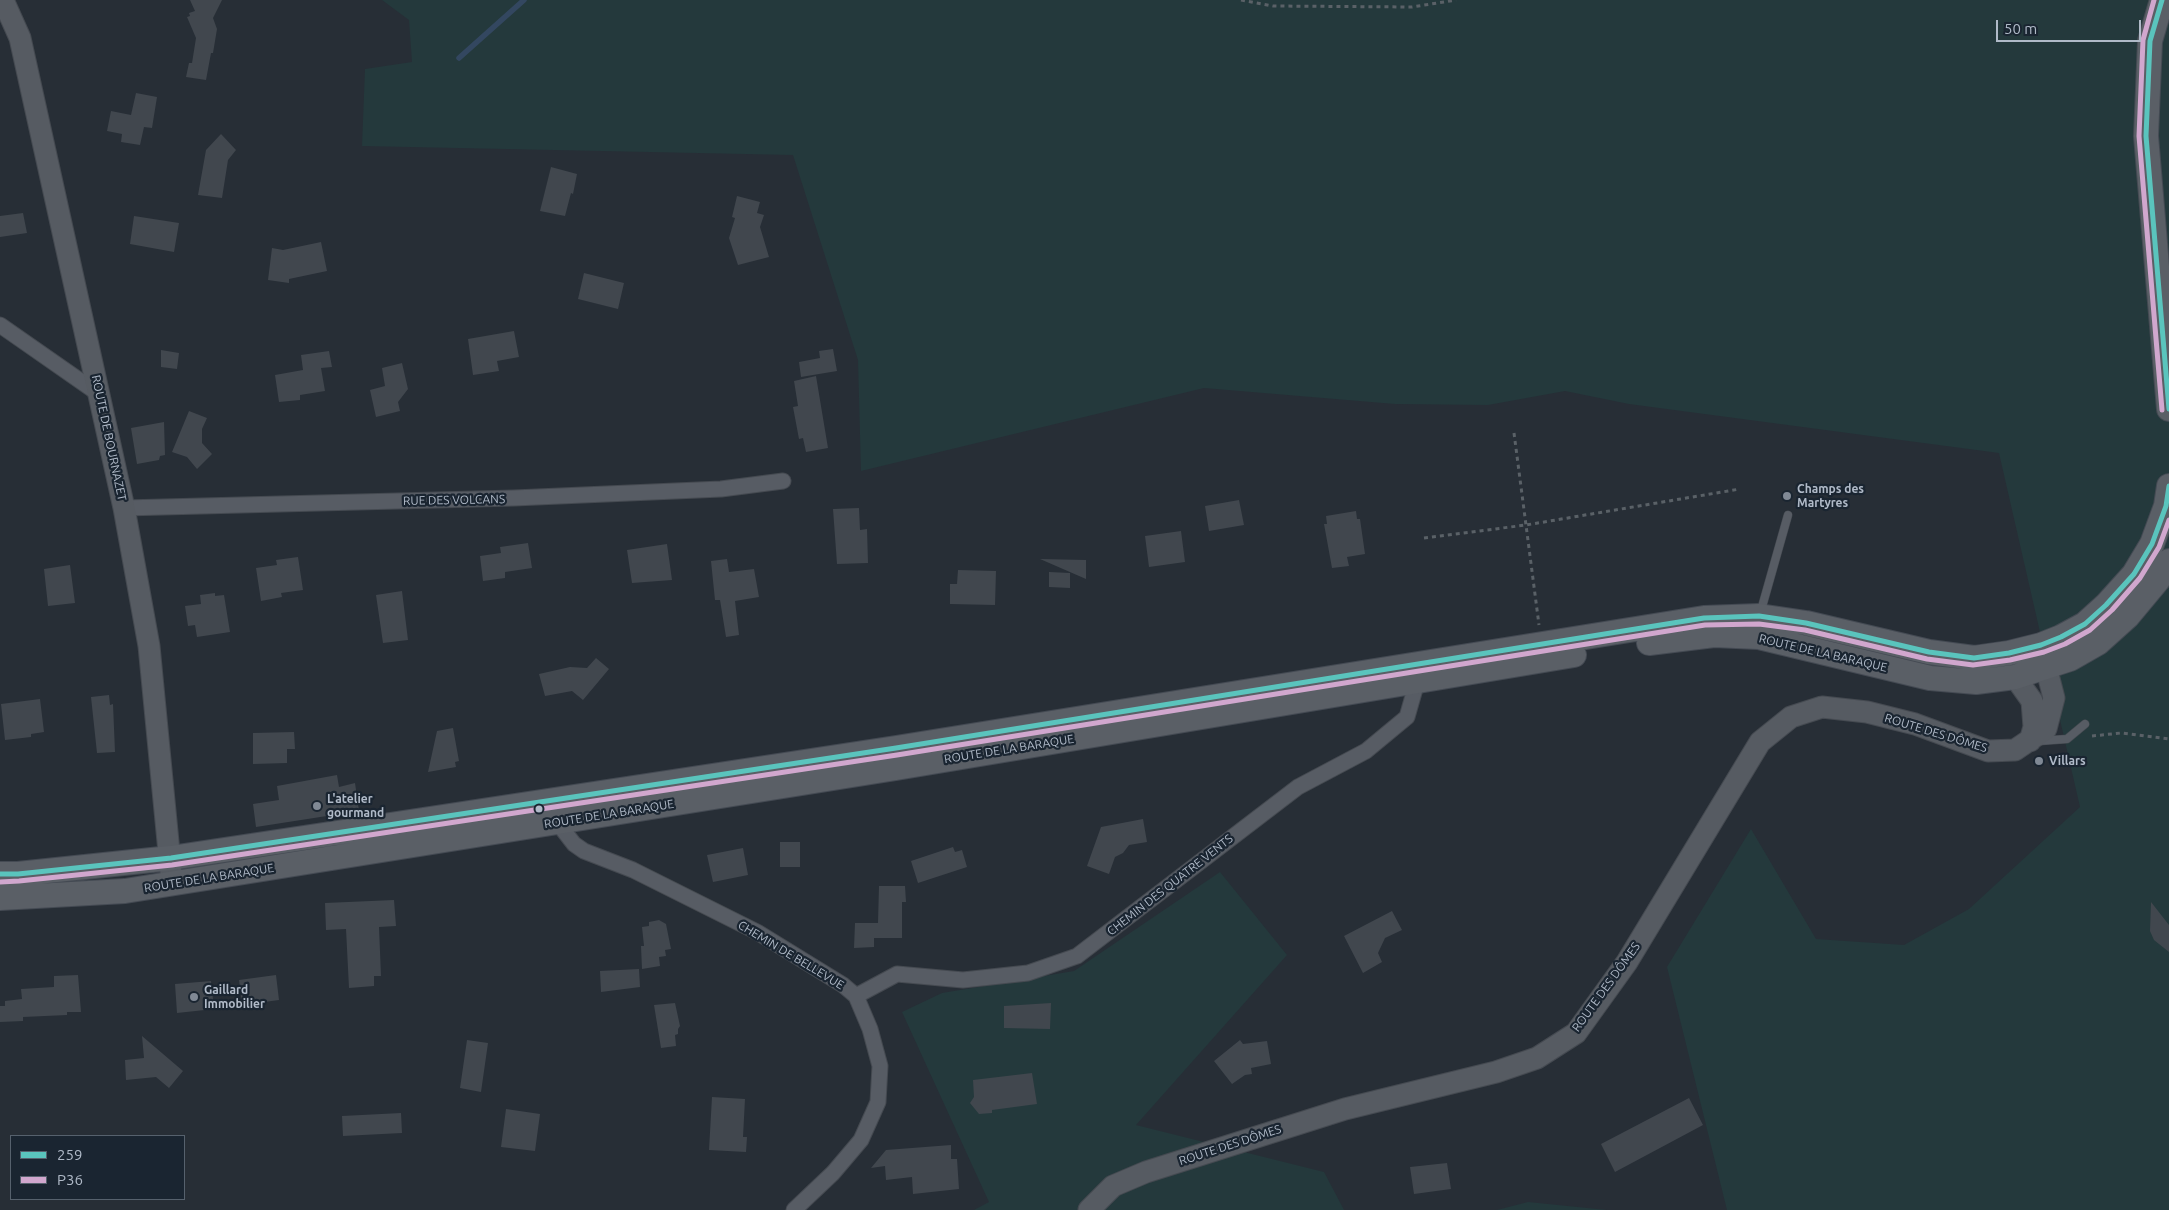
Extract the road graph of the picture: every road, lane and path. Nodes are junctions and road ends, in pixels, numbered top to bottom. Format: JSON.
{"nodes":[{"id":1,"x":3,"y":0,"type":"edge"},
{"id":2,"x":1241,"y":0,"type":"edge"},
{"id":3,"x":1456,"y":0,"type":"edge"},
{"id":4,"x":2162,"y":0,"type":"edge"},
{"id":5,"x":0,"y":326,"type":"edge"},
{"id":6,"x":99,"y":394,"type":"junction"},
{"id":7,"x":2169,"y":409,"type":"edge"},
{"id":8,"x":1514,"y":433,"type":"dead end"},
{"id":9,"x":783,"y":481,"type":"dead end"},
{"id":10,"x":1740,"y":489,"type":"dead end"},
{"id":11,"x":2168,"y":496,"type":"edge"},
{"id":12,"x":124,"y":508,"type":"junction"},
{"id":13,"x":1788,"y":515,"type":"dead end"},
{"id":14,"x":1526,"y":525,"type":"junction"},
{"id":15,"x":1424,"y":538,"type":"dead end"},
{"id":16,"x":2169,"y":561,"type":"edge"},
{"id":17,"x":1759,"y":616,"type":"junction"},
{"id":18,"x":1541,"y":644,"type":"junction"},
{"id":19,"x":2009,"y":653,"type":"junction"},
{"id":20,"x":2046,"y":663,"type":"junction"},
{"id":21,"x":1416,"y":673,"type":"junction"},
{"id":22,"x":2015,"y":677,"type":"junction"},
{"id":23,"x":2085,"y":724,"type":"dead end"},
{"id":24,"x":2067,"y":739,"type":"junction"},
{"id":25,"x":2169,"y":739,"type":"edge"},
{"id":26,"x":2030,"y":741,"type":"junction"},
{"id":27,"x":547,"y":800,"type":"junction"},
{"id":28,"x":556,"y":822,"type":"junction"},
{"id":29,"x":171,"y":858,"type":"junction"},
{"id":30,"x":0,"y":874,"type":"edge"},
{"id":31,"x":172,"y":883,"type":"junction"},
{"id":32,"x":0,"y":898,"type":"edge"},
{"id":33,"x":856,"y":996,"type":"junction"},
{"id":34,"x":794,"y":1210,"type":"edge"},
{"id":35,"x":1089,"y":1210,"type":"edge"}],
"edges":[{"from":1,"to":6,"type":"street","name":"ROUTE DE BOURNAZET"},
{"from":2,"to":3,"type":"path"},
{"from":4,"to":7,"type":"main road"},
{"from":5,"to":6,"type":"street"},
{"from":6,"to":12,"type":"street","name":"ROUTE DE BOURNAZET"},
{"from":8,"to":14,"type":"path"},
{"from":9,"to":12,"type":"street","name":"RUE DES VOLCANS"},
{"from":10,"to":14,"type":"path"},
{"from":11,"to":19,"type":"main road","name":"ROUTE DE LA BARAQUE"},
{"from":11,"to":20,"type":"street","name":"ROUTE DE LA BARAQUE"},
{"from":12,"to":29,"type":"street","name":"ROUTE DE BOURNAZET"},
{"from":13,"to":17,"type":"lane"},
{"from":14,"to":15,"type":"path"},
{"from":14,"to":18,"type":"path"},
{"from":16,"to":20,"type":"main road","name":"ROUTE DE LA BARAQUE"},
{"from":17,"to":18,"type":"main road","name":"ROUTE DE LA BARAQUE"},
{"from":17,"to":19,"type":"main road","name":"ROUTE DE LA BARAQUE"},
{"from":18,"to":21,"type":"main road","name":"ROUTE DE LA BARAQUE"},
{"from":19,"to":20,"type":"street"},
{"from":20,"to":22,"type":"main road","name":"ROUTE DE LA BARAQUE"},
{"from":20,"to":26,"type":"street","name":"ROUTE DES DÔMES"},
{"from":21,"to":22,"type":"main road","name":"ROUTE DE LA BARAQUE"},
{"from":21,"to":27,"type":"main road","name":"ROUTE DE LA BARAQUE"},
{"from":21,"to":28,"type":"main road","name":"ROUTE DE LA BARAQUE"},
{"from":21,"to":33,"type":"street","name":"CHEMIN DES QUATRE VENTS"},
{"from":22,"to":26,"type":"street"},
{"from":23,"to":24,"type":"lane"},
{"from":24,"to":25,"type":"path"},
{"from":24,"to":26,"type":"lane"},
{"from":26,"to":35,"type":"street","name":"ROUTE DES DÔMES"},
{"from":27,"to":28,"type":"street","name":"CHEMIN DE BELLEVUE"},
{"from":27,"to":29,"type":"main road","name":"ROUTE DE LA BARAQUE"},
{"from":28,"to":31,"type":"main road","name":"ROUTE DE LA BARAQUE"},
{"from":28,"to":33,"type":"street","name":"CHEMIN DE BELLEVUE"},
{"from":29,"to":30,"type":"main road","name":"ROUTE DE LA BARAQUE"},
{"from":29,"to":31,"type":"street","name":"ROUTE DE BOURNAZET"},
{"from":31,"to":32,"type":"main road","name":"ROUTE DE LA BARAQUE"},
{"from":33,"to":34,"type":"street","name":"CHEMIN DE BELLEVUE"}]}
